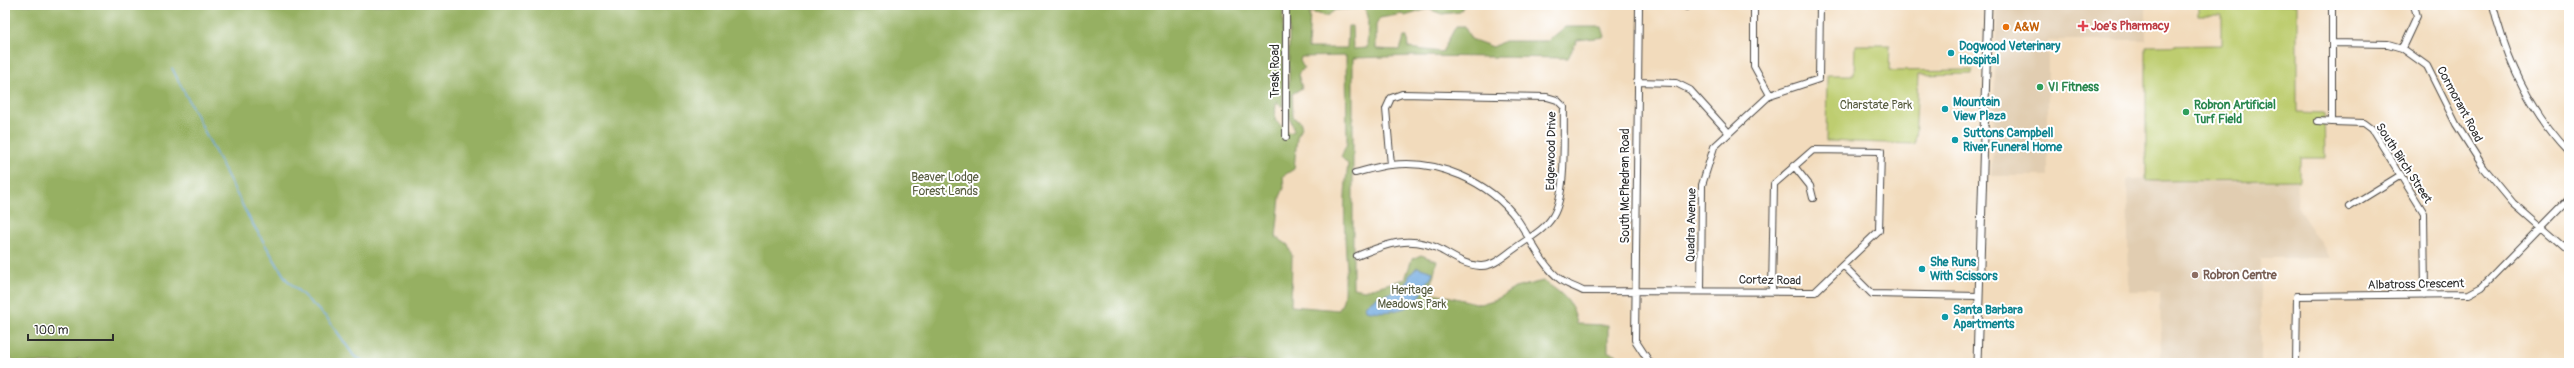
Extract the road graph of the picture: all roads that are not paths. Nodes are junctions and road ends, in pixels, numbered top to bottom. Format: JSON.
{"nodes":[{"id":1,"x":1286,"y":5,"type":"edge"},
{"id":2,"x":1639,"y":5,"type":"edge"},
{"id":3,"x":1754,"y":5,"type":"edge"},
{"id":4,"x":1820,"y":5,"type":"edge"},
{"id":5,"x":1988,"y":5,"type":"edge"},
{"id":6,"x":2332,"y":5,"type":"edge"},
{"id":7,"x":2414,"y":5,"type":"edge"},
{"id":8,"x":2493,"y":5,"type":"edge"},
{"id":9,"x":2332,"y":43,"type":"junction"},
{"id":10,"x":2402,"y":48,"type":"junction"},
{"id":11,"x":1637,"y":82,"type":"junction"},
{"id":12,"x":1770,"y":95,"type":"junction"},
{"id":13,"x":2318,"y":121,"type":"dead end"},
{"id":14,"x":2332,"y":122,"type":"junction"},
{"id":15,"x":1728,"y":132,"type":"junction"},
{"id":16,"x":1286,"y":137,"type":"dead end"},
{"id":17,"x":2569,"y":152,"type":"edge"},
{"id":18,"x":1391,"y":165,"type":"junction"},
{"id":19,"x":1794,"y":166,"type":"junction"},
{"id":20,"x":1355,"y":173,"type":"dead end"},
{"id":21,"x":2401,"y":175,"type":"junction"},
{"id":22,"x":1813,"y":198,"type":"dead end"},
{"id":23,"x":2569,"y":198,"type":"edge"},
{"id":24,"x":2348,"y":208,"type":"dead end"},
{"id":25,"x":2540,"y":228,"type":"junction"},
{"id":26,"x":1530,"y":238,"type":"junction"},
{"id":27,"x":2569,"y":252,"type":"edge"},
{"id":28,"x":1357,"y":256,"type":"dead end"},
{"id":29,"x":1844,"y":265,"type":"junction"},
{"id":30,"x":1635,"y":290,"type":"junction"},
{"id":31,"x":1701,"y":291,"type":"junction"},
{"id":32,"x":1772,"y":291,"type":"junction"},
{"id":33,"x":2425,"y":295,"type":"junction"},
{"id":34,"x":1978,"y":296,"type":"junction"},
{"id":35,"x":1650,"y":363,"type":"edge"},
{"id":36,"x":1977,"y":363,"type":"edge"},
{"id":37,"x":2296,"y":363,"type":"edge"}],
"edges":[{"from":1,"to":16,"type":"street","name":"Trask Road"},
{"from":2,"to":11,"type":"street","name":"South McPhedran Road"},
{"from":3,"to":12,"type":"street"},
{"from":4,"to":12,"type":"street","name":"Quadra Avenue"},
{"from":5,"to":34,"type":"main road"},
{"from":6,"to":9,"type":"street"},
{"from":7,"to":10,"type":"street"},
{"from":8,"to":17,"type":"street"},
{"from":9,"to":10,"type":"street","name":"Cormorant Road"},
{"from":9,"to":14,"type":"street"},
{"from":10,"to":25,"type":"street","name":"Cormorant Road"},
{"from":11,"to":15,"type":"street"},
{"from":11,"to":30,"type":"street","name":"South McPhedran Road"},
{"from":12,"to":15,"type":"street","name":"Quadra Avenue"},
{"from":13,"to":14,"type":"street","name":"South Birch Street"},
{"from":14,"to":21,"type":"street","name":"South Birch Street"},
{"from":15,"to":31,"type":"street","name":"Quadra Avenue"},
{"from":18,"to":20,"type":"street","name":"Cortez Road"},
{"from":18,"to":26,"type":"street","name":"Cortez Road"},
{"from":18,"to":26,"type":"street","name":"Edgewood Drive"},
{"from":19,"to":22,"type":"street"},
{"from":19,"to":29,"type":"street","name":"Cortez Road"},
{"from":19,"to":32,"type":"street"},
{"from":21,"to":24,"type":"street"},
{"from":21,"to":33,"type":"street","name":"South Birch Street"},
{"from":23,"to":25,"type":"street","name":"Albatross Crescent"},
{"from":25,"to":27,"type":"street","name":"Cormorant Road"},
{"from":25,"to":33,"type":"street","name":"Albatross Crescent"},
{"from":26,"to":28,"type":"street","name":"Edgewood Drive"},
{"from":26,"to":30,"type":"street","name":"Cortez Road"},
{"from":29,"to":32,"type":"street","name":"Cortez Road"},
{"from":29,"to":34,"type":"street"},
{"from":30,"to":31,"type":"street","name":"Cortez Road"},
{"from":30,"to":35,"type":"street","name":"South McPhedran Road"},
{"from":31,"to":32,"type":"street","name":"Cortez Road"},
{"from":33,"to":37,"type":"street","name":"Albatross Crescent"},
{"from":34,"to":36,"type":"main road"}]}
